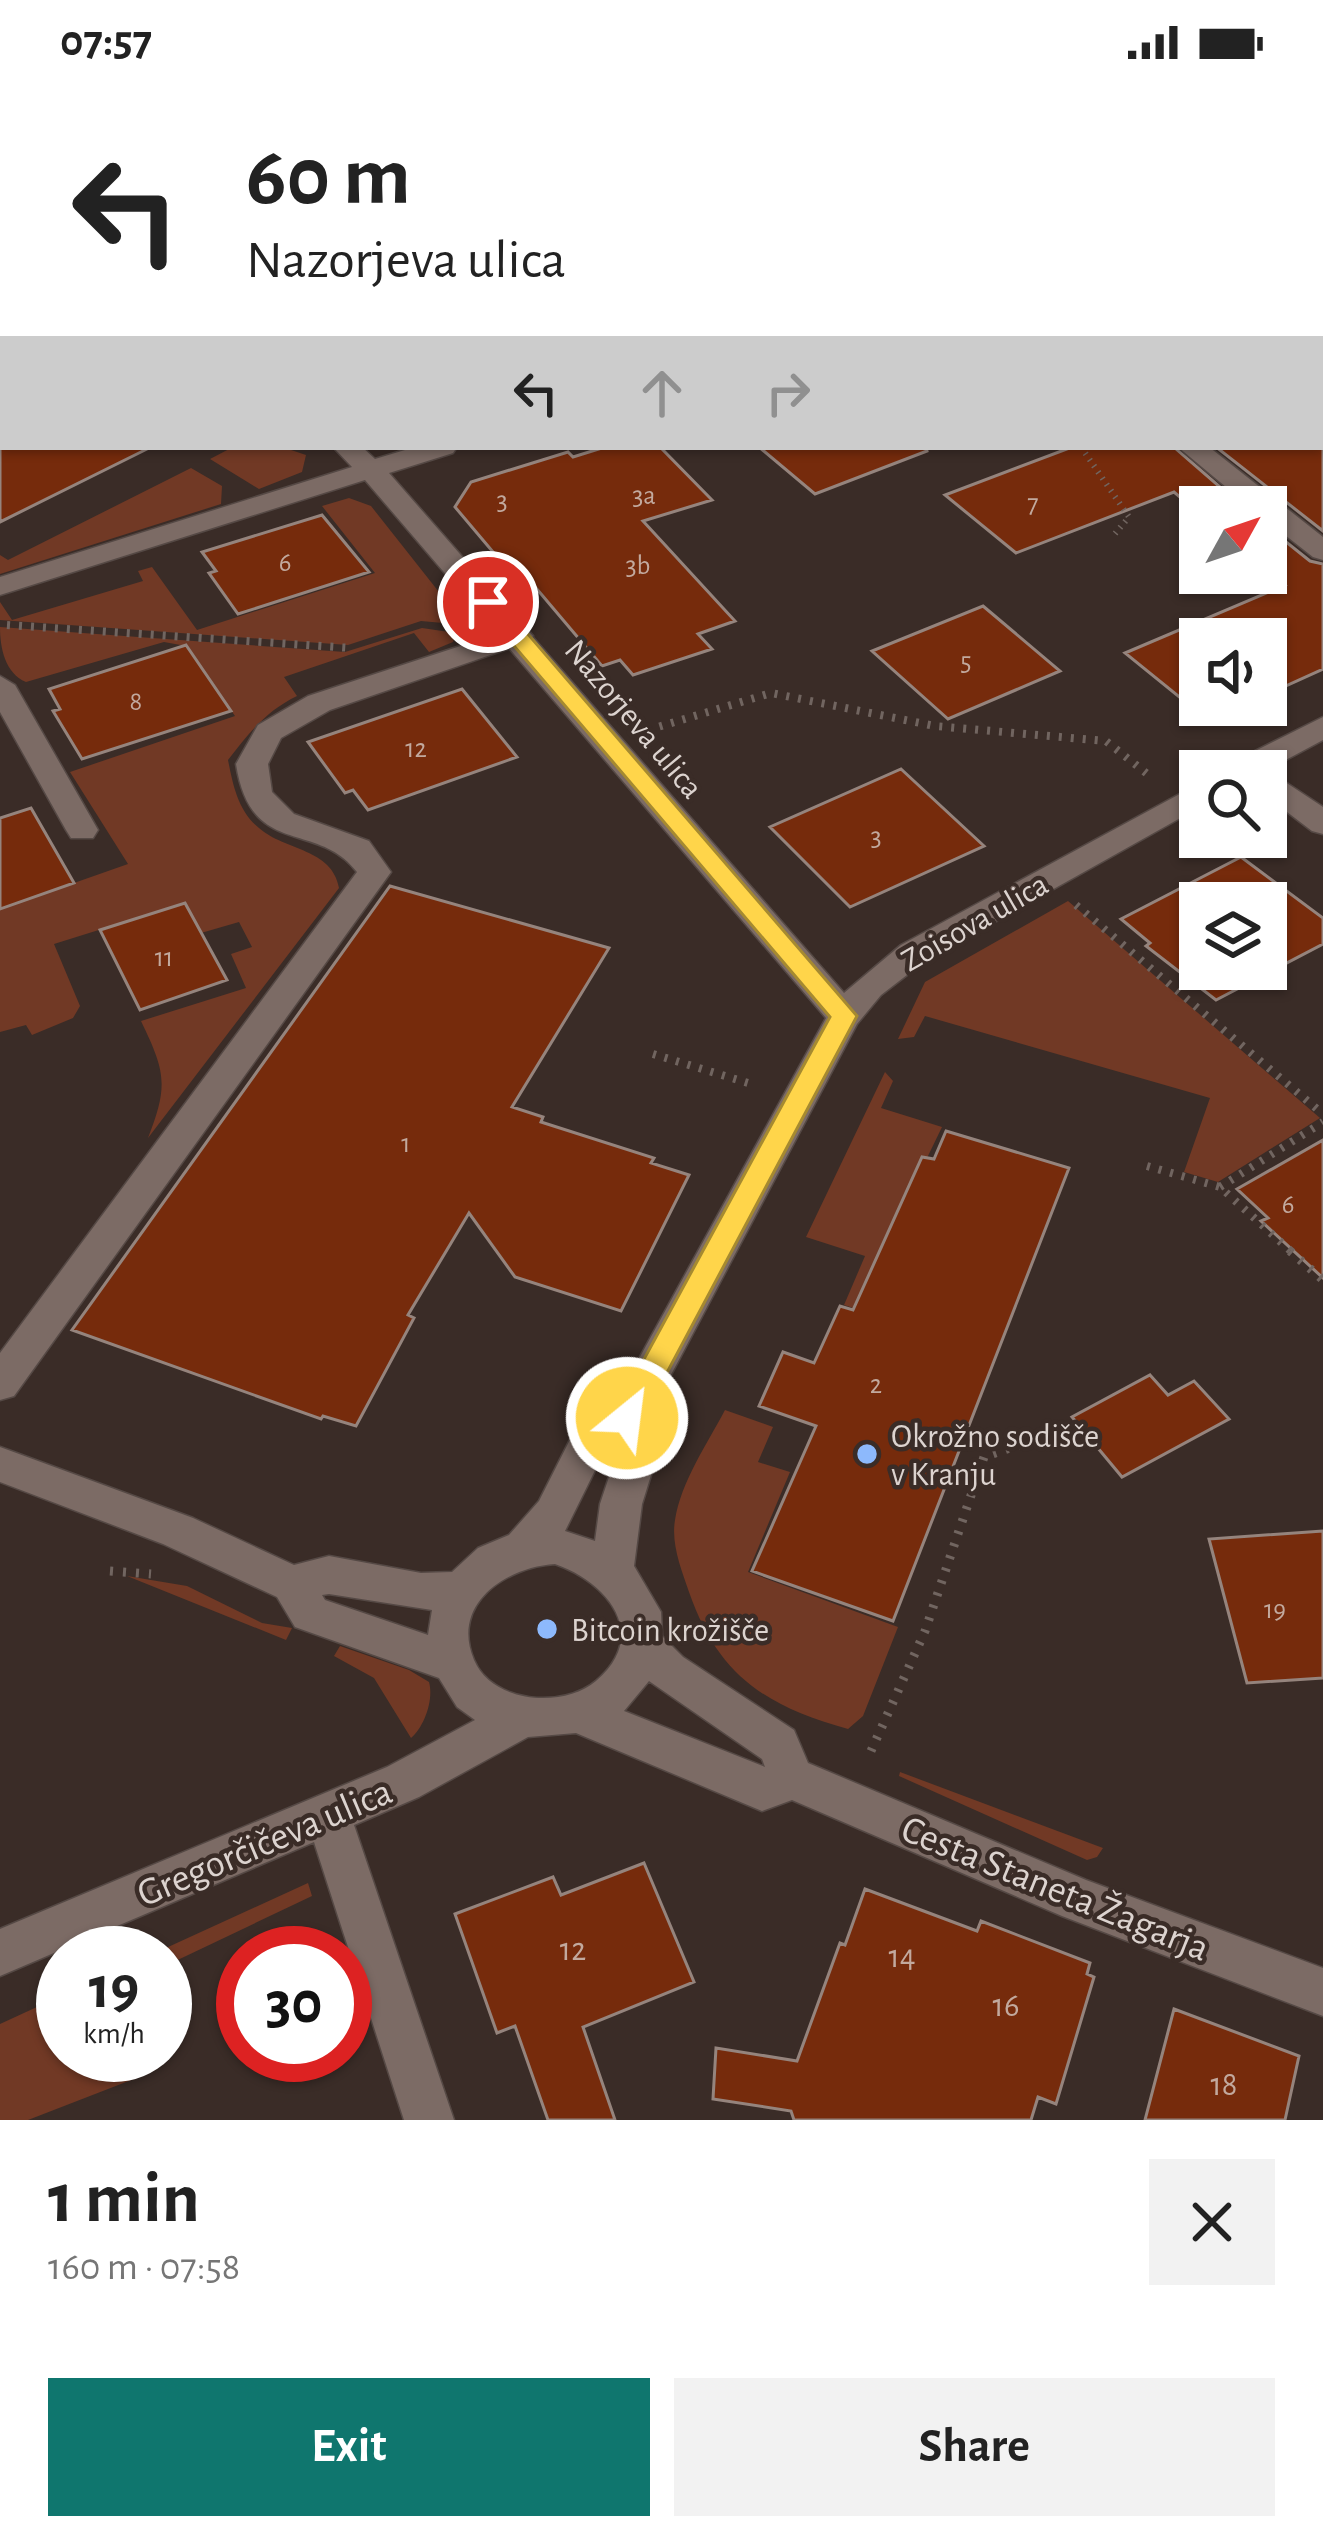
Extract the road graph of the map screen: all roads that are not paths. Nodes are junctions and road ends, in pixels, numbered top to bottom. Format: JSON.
{"nodes":[{"id":1,"x":420,"y":450,"type":"edge"},
{"id":2,"x":1196,"y":450,"type":"edge"},
{"id":3,"x":358,"y":458,"type":"edge"},
{"id":4,"x":1323,"y":551,"type":"edge"},
{"id":5,"x":0,"y":586,"type":"edge"},
{"id":6,"x":518,"y":636,"type":"junction"},
{"id":7,"x":0,"y":685,"type":"edge"},
{"id":8,"x":1323,"y":727,"type":"edge"},
{"id":9,"x":1287,"y":750,"type":"edge"},
{"id":10,"x":1179,"y":793,"type":"edge"},
{"id":11,"x":1287,"y":797,"type":"edge"},
{"id":12,"x":1323,"y":823,"type":"edge"},
{"id":13,"x":82,"y":830,"type":"dead end"},
{"id":14,"x":844,"y":1016,"type":"junction"},
{"id":15,"x":0,"y":1384,"type":"edge"},
{"id":16,"x":627,"y":1418,"type":"junction"},
{"id":17,"x":0,"y":1464,"type":"edge"},
{"id":18,"x":524,"y":1548,"type":"junction"},
{"id":19,"x":614,"y":1568,"type":"junction"},
{"id":20,"x":292,"y":1584,"type":"junction"},
{"id":21,"x":463,"y":1590,"type":"junction"},
{"id":22,"x":641,"y":1644,"type":"junction"},
{"id":23,"x":454,"y":1664,"type":"junction"},
{"id":24,"x":577,"y":1713,"type":"junction"},
{"id":25,"x":523,"y":1717,"type":"junction"},
{"id":26,"x":792,"y":1778,"type":"junction"},
{"id":27,"x":328,"y":1814,"type":"junction"},
{"id":28,"x":0,"y":1953,"type":"edge"},
{"id":29,"x":1323,"y":1992,"type":"edge"},
{"id":30,"x":429,"y":2120,"type":"edge"}],
"edges":[{"from":1,"to":3,"type":"street"},
{"from":2,"to":4,"type":"street"},
{"from":3,"to":5,"type":"street"},
{"from":3,"to":6,"type":"street","name":"Nazorjeva ulica"},
{"from":6,"to":14,"type":"street","name":"Nazorjeva ulica"},
{"from":6,"to":15,"type":"street"},
{"from":7,"to":13,"type":"street"},
{"from":8,"to":9,"type":"street"},
{"from":10,"to":14,"type":"street","name":"Zoisova ulica"},
{"from":11,"to":12,"type":"street"},
{"from":14,"to":16,"type":"street","name":"Zoisova ulica"},
{"from":16,"to":18,"type":"street","name":"Zoisova ulica"},
{"from":16,"to":19,"type":"street"},
{"from":17,"to":20,"type":"street"},
{"from":18,"to":19,"type":"street"},
{"from":18,"to":21,"type":"street"},
{"from":19,"to":22,"type":"street"},
{"from":20,"to":21,"type":"street"},
{"from":20,"to":23,"type":"street"},
{"from":21,"to":23,"type":"street"},
{"from":22,"to":24,"type":"street"},
{"from":22,"to":26,"type":"street"},
{"from":23,"to":25,"type":"street"},
{"from":24,"to":25,"type":"street"},
{"from":24,"to":26,"type":"street","name":"Cesta Staneta Žagarja"},
{"from":25,"to":27,"type":"street","name":"Gregorčičeva ulica"},
{"from":26,"to":29,"type":"street","name":"Cesta Staneta Žagarja"},
{"from":27,"to":28,"type":"street","name":"Gregorčičeva ulica"},
{"from":27,"to":30,"type":"street"}]}
